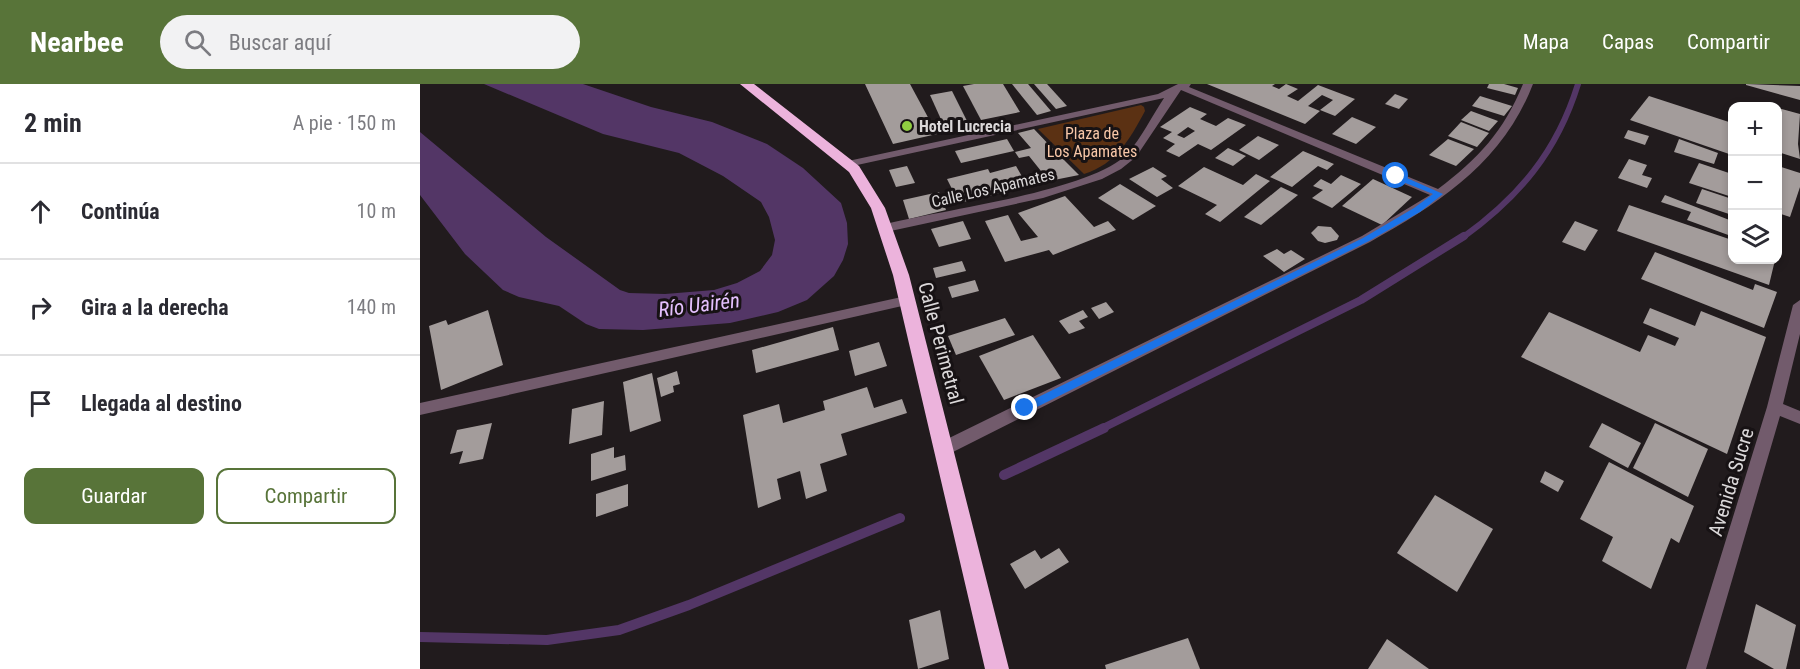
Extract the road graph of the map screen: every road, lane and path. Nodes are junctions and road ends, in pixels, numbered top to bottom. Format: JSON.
{"nodes":[{"id":1,"x":746,"y":84,"type":"edge"},
{"id":2,"x":1528,"y":84,"type":"edge"},
{"id":3,"x":1180,"y":88,"type":"edge"},
{"id":4,"x":848,"y":164,"type":"junction"},
{"id":5,"x":1439,"y":194,"type":"junction"},
{"id":6,"x":885,"y":228,"type":"junction"},
{"id":7,"x":906,"y":301,"type":"junction"},
{"id":8,"x":1800,"y":305,"type":"edge"},
{"id":9,"x":1775,"y":407,"type":"junction"},
{"id":10,"x":420,"y":409,"type":"edge"},
{"id":11,"x":1800,"y":418,"type":"edge"},
{"id":12,"x":945,"y":448,"type":"junction"},
{"id":13,"x":997,"y":669,"type":"edge"},
{"id":14,"x":1696,"y":669,"type":"edge"}],
"edges":[{"from":1,"to":4,"type":"highway","name":"Calle Perimetral"},
{"from":2,"to":5,"type":"street"},
{"from":3,"to":4,"type":"street"},
{"from":3,"to":5,"type":"street"},
{"from":3,"to":6,"type":"street","name":"Calle Los Apamates"},
{"from":4,"to":6,"type":"highway","name":"Calle Perimetral"},
{"from":5,"to":12,"type":"street"},
{"from":6,"to":7,"type":"highway","name":"Calle Perimetral"},
{"from":7,"to":10,"type":"street"},
{"from":7,"to":12,"type":"highway","name":"Calle Perimetral"},
{"from":8,"to":9,"type":"street","name":"Avenida Sucre"},
{"from":9,"to":11,"type":"street"},
{"from":9,"to":14,"type":"street","name":"Avenida Sucre"},
{"from":12,"to":13,"type":"highway","name":"Calle Perimetral"}]}
